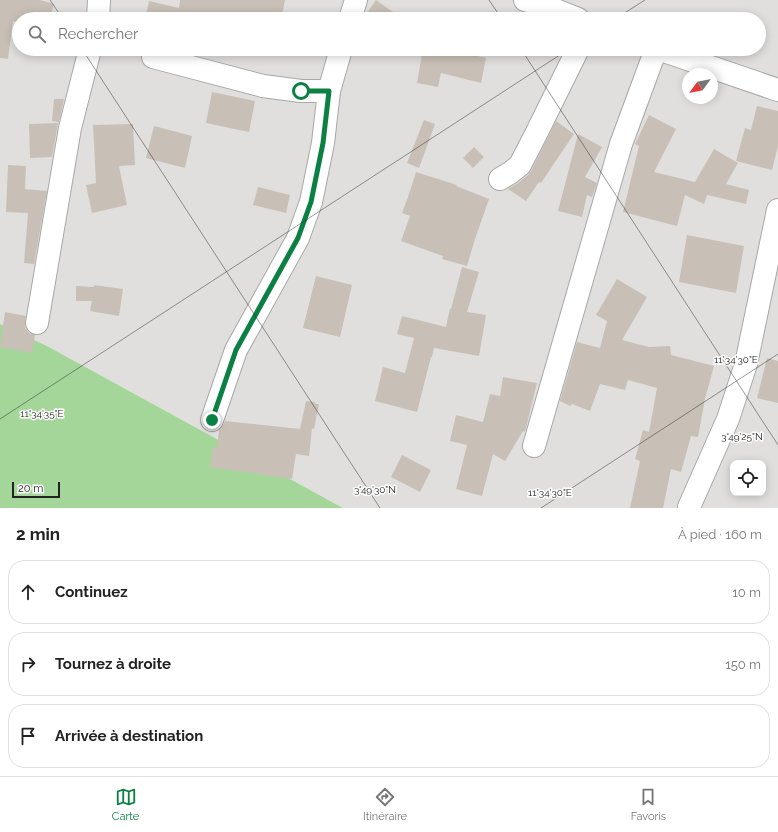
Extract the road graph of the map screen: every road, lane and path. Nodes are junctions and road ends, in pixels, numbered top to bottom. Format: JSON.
{"nodes":[{"id":1,"x":100,"y":0,"type":"edge"},
{"id":2,"x":356,"y":0,"type":"edge"},
{"id":3,"x":526,"y":0,"type":"edge"},
{"id":4,"x":99,"y":12,"type":"edge"},
{"id":5,"x":352,"y":12,"type":"edge"},
{"id":6,"x":562,"y":12,"type":"edge"},
{"id":7,"x":88,"y":56,"type":"edge"},
{"id":8,"x":339,"y":56,"type":"edge"},
{"id":9,"x":575,"y":56,"type":"edge"},
{"id":10,"x":654,"y":56,"type":"edge"},
{"id":11,"x":678,"y":56,"type":"edge"},
{"id":12,"x":153,"y":57,"type":"dead end"},
{"id":13,"x":778,"y":90,"type":"edge"},
{"id":14,"x":329,"y":91,"type":"junction"},
{"id":15,"x":500,"y":179,"type":"dead end"},
{"id":16,"x":778,"y":210,"type":"edge"},
{"id":17,"x":771,"y":279,"type":"edge"},
{"id":18,"x":37,"y":323,"type":"dead end"},
{"id":19,"x":212,"y":420,"type":"dead end"},
{"id":20,"x":534,"y":446,"type":"dead end"},
{"id":21,"x":689,"y":507,"type":"dead end"}],
"edges":[{"from":1,"to":4,"type":"street"},
{"from":2,"to":5,"type":"street"},
{"from":3,"to":6,"type":"street"},
{"from":7,"to":18,"type":"street"},
{"from":8,"to":14,"type":"street"},
{"from":9,"to":15,"type":"street"},
{"from":10,"to":20,"type":"street"},
{"from":11,"to":13,"type":"street"},
{"from":12,"to":14,"type":"street"},
{"from":14,"to":19,"type":"street"},
{"from":16,"to":17,"type":"street"},
{"from":17,"to":21,"type":"street"}]}
